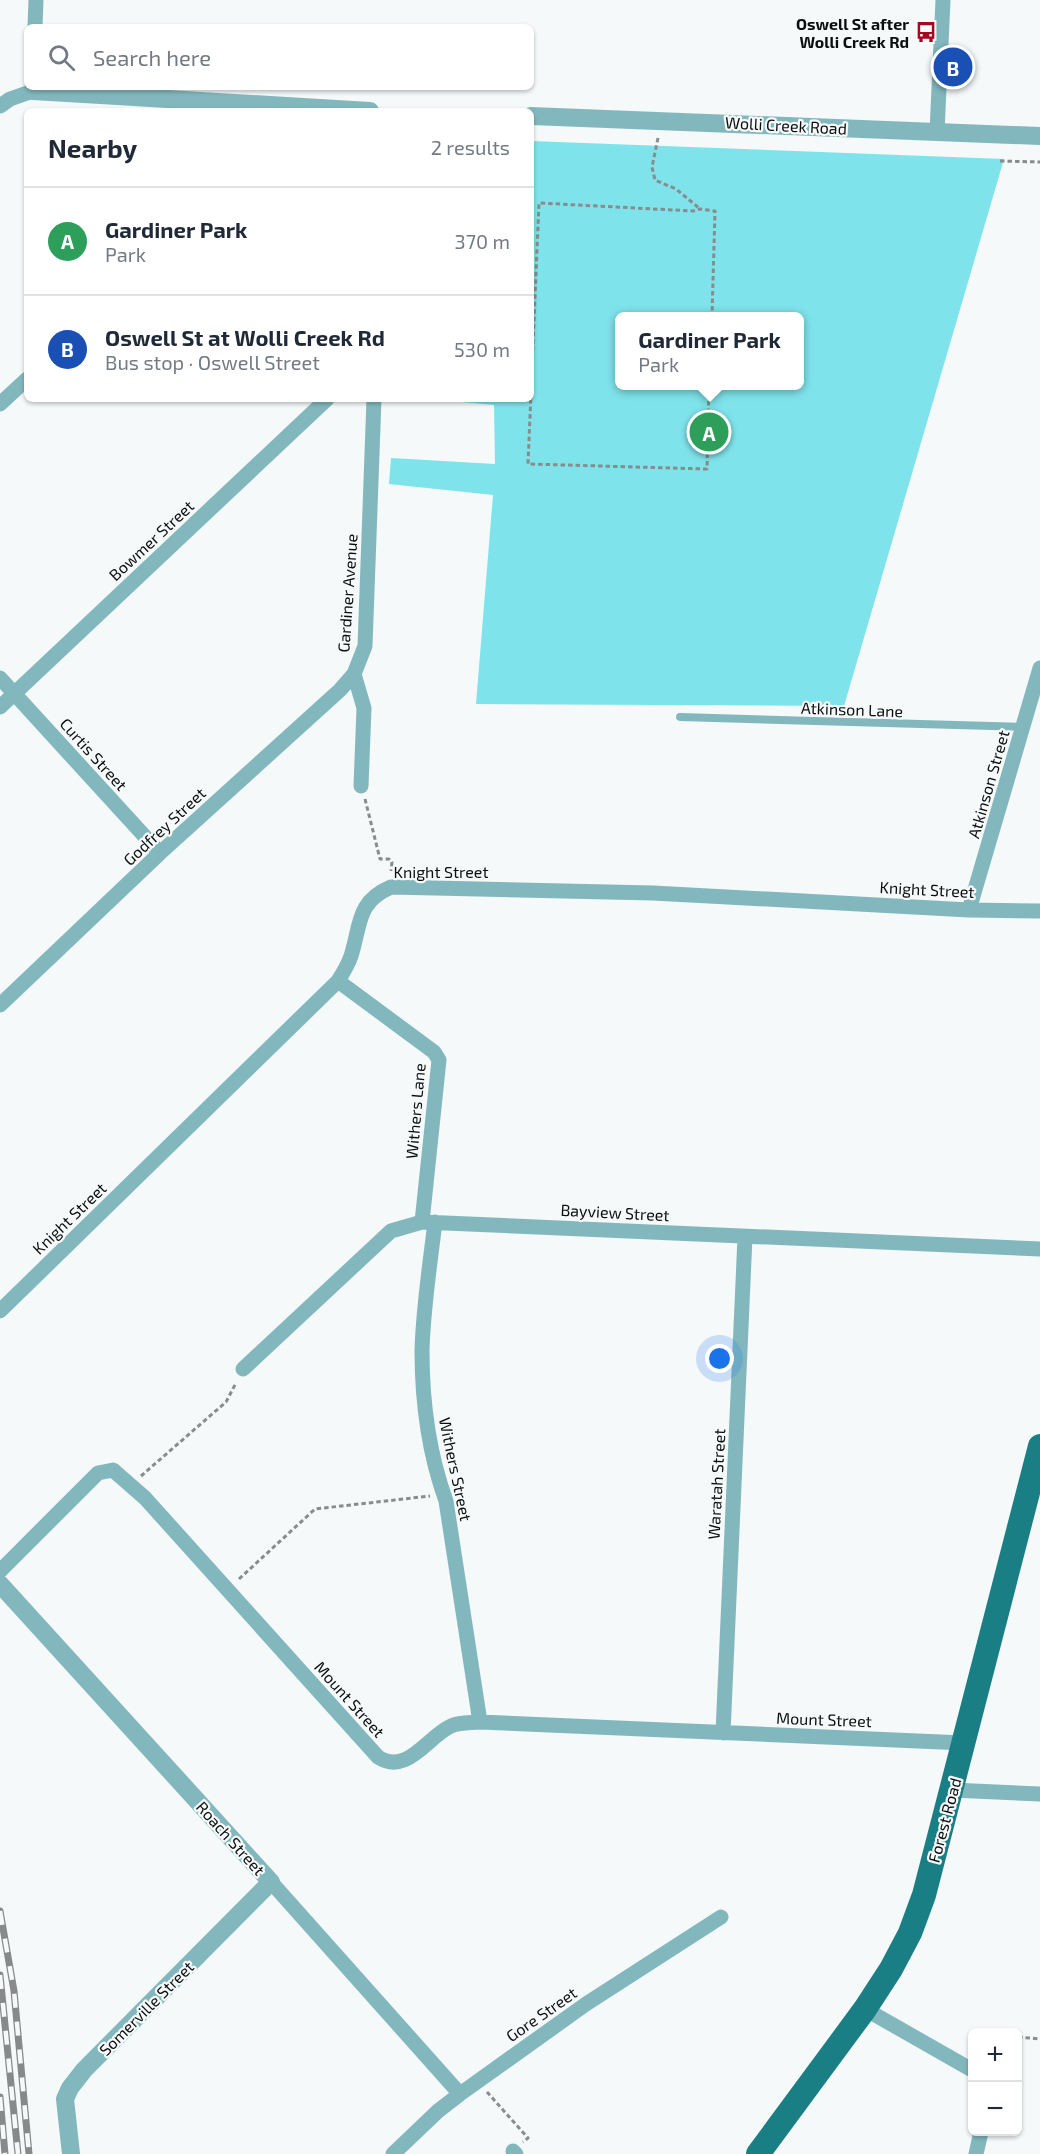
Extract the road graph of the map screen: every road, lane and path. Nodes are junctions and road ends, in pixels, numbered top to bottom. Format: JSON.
{"nodes":[{"id":1,"x":36,"y":0,"type":"edge"},
{"id":2,"x":943,"y":0,"type":"edge"},
{"id":3,"x":35,"y":24,"type":"edge"},
{"id":4,"x":32,"y":90,"type":"edge"},
{"id":5,"x":47,"y":90,"type":"edge"},
{"id":6,"x":0,"y":106,"type":"edge"},
{"id":7,"x":290,"y":108,"type":"edge"},
{"id":8,"x":534,"y":116,"type":"edge"},
{"id":9,"x":937,"y":132,"type":"junction"},
{"id":10,"x":658,"y":136,"type":"dead end"},
{"id":11,"x":1040,"y":136,"type":"edge"},
{"id":12,"x":1000,"y":161,"type":"dead end"},
{"id":13,"x":1040,"y":162,"type":"edge"},
{"id":14,"x":700,"y":209,"type":"junction"},
{"id":15,"x":712,"y":312,"type":"edge"},
{"id":16,"x":534,"y":322,"type":"edge"},
{"id":17,"x":24,"y":382,"type":"edge"},
{"id":18,"x":709,"y":390,"type":"edge"},
{"id":19,"x":324,"y":402,"type":"edge"},
{"id":20,"x":374,"y":402,"type":"edge"},
{"id":21,"x":531,"y":402,"type":"edge"},
{"id":22,"x":0,"y":404,"type":"edge"},
{"id":23,"x":1040,"y":668,"type":"edge"},
{"id":24,"x":354,"y":674,"type":"junction"},
{"id":25,"x":0,"y":678,"type":"edge"},
{"id":26,"x":14,"y":694,"type":"junction"},
{"id":27,"x":0,"y":707,"type":"edge"},
{"id":28,"x":680,"y":717,"type":"dead end"},
{"id":29,"x":1023,"y":727,"type":"junction"},
{"id":30,"x":361,"y":786,"type":"joint"},
{"id":31,"x":160,"y":853,"type":"junction"},
{"id":32,"x":388,"y":859,"type":"dead end"},
{"id":33,"x":969,"y":910,"type":"junction"},
{"id":34,"x":1040,"y":911,"type":"edge"},
{"id":35,"x":338,"y":981,"type":"junction"},
{"id":36,"x":0,"y":1005,"type":"edge"},
{"id":37,"x":428,"y":1222,"type":"junction"},
{"id":38,"x":745,"y":1237,"type":"junction"},
{"id":39,"x":1040,"y":1249,"type":"edge"},
{"id":40,"x":0,"y":1311,"type":"edge"},
{"id":41,"x":243,"y":1369,"type":"joint"},
{"id":42,"x":1040,"y":1446,"type":"edge"},
{"id":43,"x":130,"y":1485,"type":"junction"},
{"id":44,"x":443,"y":1494,"type":"junction"},
{"id":45,"x":1032,"y":1511,"type":"edge"},
{"id":46,"x":0,"y":1571,"type":"edge"},
{"id":47,"x":0,"y":1584,"type":"edge"},
{"id":48,"x":228,"y":1589,"type":"junction"},
{"id":49,"x":480,"y":1722,"type":"junction"},
{"id":50,"x":723,"y":1733,"type":"junction"},
{"id":51,"x":964,"y":1743,"type":"junction"},
{"id":52,"x":952,"y":1790,"type":"junction"},
{"id":53,"x":1040,"y":1794,"type":"edge"},
{"id":54,"x":272,"y":1882,"type":"junction"},
{"id":55,"x":721,"y":1917,"type":"dead end"},
{"id":56,"x":865,"y":2008,"type":"junction"},
{"id":57,"x":1022,"y":2037,"type":"edge"},
{"id":58,"x":1040,"y":2039,"type":"edge"},
{"id":59,"x":968,"y":2068,"type":"edge"},
{"id":60,"x":478,"y":2081,"type":"junction"},
{"id":61,"x":460,"y":2094,"type":"junction"},
{"id":62,"x":980,"y":2136,"type":"edge"},
{"id":63,"x":514,"y":2153,"type":"edge"},
{"id":64,"x":71,"y":2154,"type":"edge"},
{"id":65,"x":393,"y":2154,"type":"edge"},
{"id":66,"x":759,"y":2154,"type":"edge"},
{"id":67,"x":976,"y":2154,"type":"edge"}],
"edges":[{"from":1,"to":3,"type":"street"},
{"from":2,"to":9,"type":"street"},
{"from":4,"to":6,"type":"street"},
{"from":5,"to":7,"type":"street"},
{"from":8,"to":9,"type":"street","name":"Wolli Creek Road"},
{"from":9,"to":11,"type":"street","name":"Wolli Creek Road"},
{"from":10,"to":14,"type":"path"},
{"from":12,"to":13,"type":"path"},
{"from":14,"to":15,"type":"path"},
{"from":14,"to":16,"type":"path"},
{"from":17,"to":22,"type":"street"},
{"from":18,"to":21,"type":"path"},
{"from":19,"to":26,"type":"street","name":"Bowmer Street"},
{"from":20,"to":24,"type":"street","name":"Gardiner Avenue"},
{"from":23,"to":29,"type":"street","name":"Atkinson Street"},
{"from":24,"to":30,"type":"street","name":"Gardiner Avenue"},
{"from":24,"to":31,"type":"street","name":"Godfrey Street"},
{"from":25,"to":26,"type":"street","name":"Curtis Street"},
{"from":26,"to":27,"type":"street","name":"Bowmer Street"},
{"from":26,"to":31,"type":"street","name":"Curtis Street"},
{"from":28,"to":29,"type":"lane","name":"Atkinson Lane"},
{"from":29,"to":33,"type":"street","name":"Atkinson Street"},
{"from":30,"to":32,"type":"path"},
{"from":31,"to":36,"type":"street","name":"Godfrey Street"},
{"from":33,"to":34,"type":"street","name":"Knight Street"},
{"from":33,"to":35,"type":"street","name":"Knight Street"},
{"from":35,"to":37,"type":"street","name":"Withers Lane"},
{"from":35,"to":40,"type":"street","name":"Knight Street"},
{"from":37,"to":38,"type":"street","name":"Bayview Street"},
{"from":37,"to":41,"type":"street","name":"Bayview Street"},
{"from":37,"to":44,"type":"street","name":"Withers Street"},
{"from":38,"to":39,"type":"street","name":"Bayview Street"},
{"from":38,"to":50,"type":"street","name":"Waratah Street"},
{"from":41,"to":43,"type":"path"},
{"from":42,"to":45,"type":"main road","name":"Forest Road"},
{"from":43,"to":46,"type":"street","name":"Mount Street"},
{"from":43,"to":48,"type":"street","name":"Mount Street"},
{"from":44,"to":48,"type":"path"},
{"from":44,"to":49,"type":"street","name":"Withers Street"},
{"from":45,"to":51,"type":"main road","name":"Forest Road"},
{"from":47,"to":54,"type":"street","name":"Roach Street"},
{"from":48,"to":49,"type":"street","name":"Mount Street"},
{"from":49,"to":50,"type":"street","name":"Mount Street"},
{"from":50,"to":51,"type":"street","name":"Mount Street"},
{"from":51,"to":52,"type":"main road","name":"Forest Road"},
{"from":52,"to":53,"type":"street"},
{"from":52,"to":56,"type":"main road","name":"Forest Road"},
{"from":54,"to":61,"type":"street","name":"Roach Street"},
{"from":54,"to":64,"type":"street","name":"Somerville Street"},
{"from":55,"to":60,"type":"street","name":"Gore Street"},
{"from":56,"to":59,"type":"street"},
{"from":56,"to":66,"type":"main road","name":"Forest Road"},
{"from":57,"to":58,"type":"path"},
{"from":60,"to":61,"type":"street","name":"Gore Street"},
{"from":60,"to":63,"type":"path"},
{"from":61,"to":65,"type":"street","name":"Gore Street"},
{"from":62,"to":67,"type":"street"}]}
